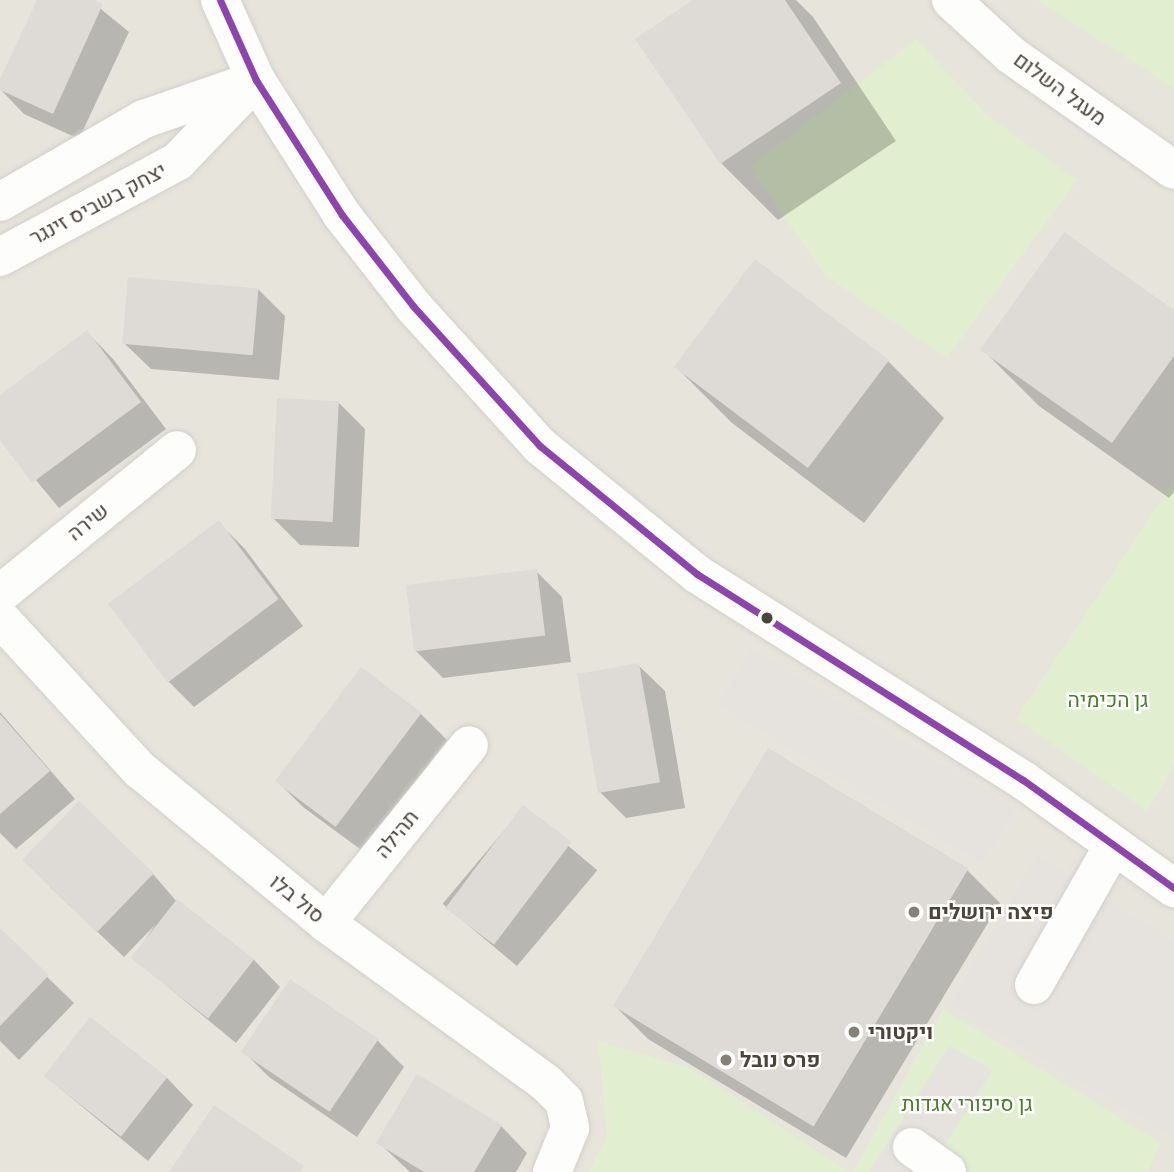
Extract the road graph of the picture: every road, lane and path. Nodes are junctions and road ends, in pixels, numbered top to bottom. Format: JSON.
{"nodes":[{"id":1,"x":220,"y":0,"type":"edge"},
{"id":2,"x":951,"y":0,"type":"edge"},
{"id":3,"x":257,"y":80,"type":"junction"},
{"id":4,"x":1174,"y":170,"type":"edge"},
{"id":5,"x":0,"y":202,"type":"edge"},
{"id":6,"x":0,"y":257,"type":"edge"},
{"id":7,"x":177,"y":450,"type":"dead end"},
{"id":8,"x":0,"y":594,"type":"edge"},
{"id":9,"x":0,"y":618,"type":"edge"},
{"id":10,"x":469,"y":745,"type":"dead end"},
{"id":11,"x":1113,"y":846,"type":"junction"},
{"id":12,"x":1174,"y":888,"type":"edge"},
{"id":13,"x":326,"y":923,"type":"junction"},
{"id":14,"x":1034,"y":985,"type":"dead end"},
{"id":15,"x":912,"y":1147,"type":"dead end"},
{"id":16,"x":552,"y":1172,"type":"edge"},
{"id":17,"x":947,"y":1172,"type":"edge"}],
"edges":[{"from":1,"to":3,"type":"street"},
{"from":2,"to":4,"type":"street","name":"מעגל השלום"},
{"from":3,"to":5,"type":"street"},
{"from":3,"to":6,"type":"street","name":"יצחק בשביס זינגר"},
{"from":3,"to":11,"type":"street"},
{"from":7,"to":8,"type":"street","name":"שירה"},
{"from":9,"to":13,"type":"street","name":"סול בלו"},
{"from":10,"to":13,"type":"street","name":"תהילה"},
{"from":11,"to":12,"type":"street"},
{"from":11,"to":14,"type":"street"},
{"from":13,"to":16,"type":"street","name":"סול בלו"},
{"from":15,"to":17,"type":"street"}]}
